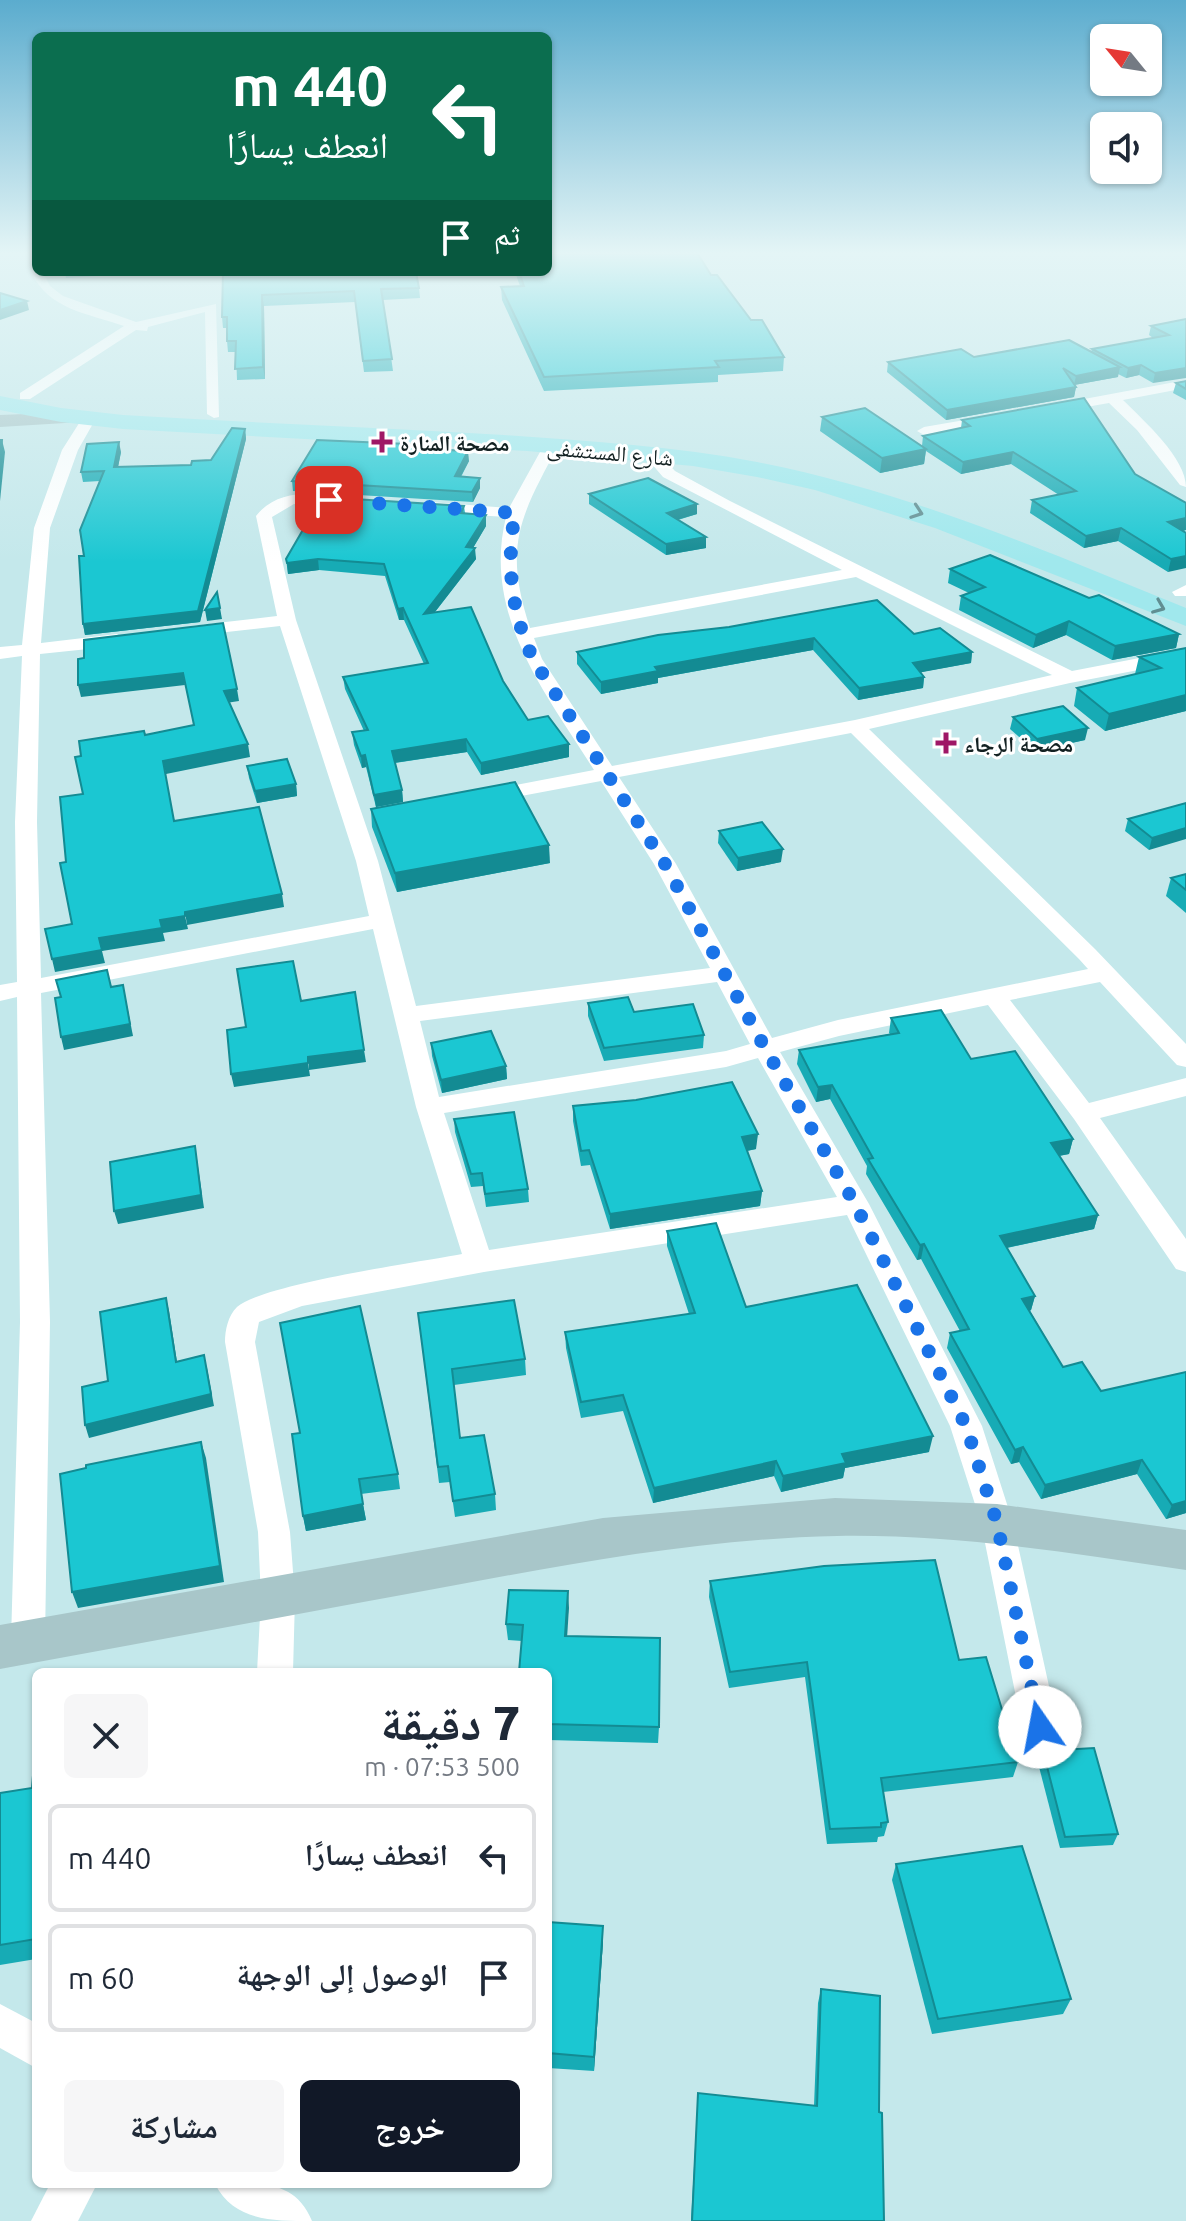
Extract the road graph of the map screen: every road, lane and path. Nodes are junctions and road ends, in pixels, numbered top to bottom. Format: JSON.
{"nodes":[{"id":1,"x":97,"y":355,"type":"edge"},
{"id":2,"x":212,"y":355,"type":"edge"},
{"id":3,"x":1186,"y":384,"type":"edge"},
{"id":4,"x":1113,"y":398,"type":"junction"},
{"id":5,"x":11,"y":406,"type":"edge"},
{"id":6,"x":1034,"y":412,"type":"edge"},
{"id":7,"x":214,"y":414,"type":"junction"},
{"id":8,"x":1002,"y":417,"type":"edge"},
{"id":9,"x":81,"y":419,"type":"junction"},
{"id":10,"x":924,"y":431,"type":"dead end"},
{"id":11,"x":550,"y":446,"type":"junction"},
{"id":12,"x":652,"y":455,"type":"junction"},
{"id":13,"x":1186,"y":482,"type":"edge"},
{"id":14,"x":376,"y":503,"type":"edge"},
{"id":15,"x":407,"y":505,"type":"edge"},
{"id":16,"x":515,"y":513,"type":"junction"},
{"id":17,"x":860,"y":571,"type":"junction"},
{"id":18,"x":1184,"y":592,"type":"edge"},
{"id":19,"x":1186,"y":618,"type":"edge"},
{"id":20,"x":287,"y":620,"type":"junction"},
{"id":21,"x":167,"y":634,"type":"edge"},
{"id":22,"x":522,"y":635,"type":"junction"},
{"id":23,"x":137,"y":637,"type":"edge"},
{"id":24,"x":31,"y":650,"type":"junction"},
{"id":25,"x":0,"y":653,"type":"edge"},
{"id":26,"x":1186,"y":655,"type":"edge"},
{"id":27,"x":1070,"y":677,"type":"junction"},
{"id":28,"x":855,"y":726,"type":"junction"},
{"id":29,"x":609,"y":772,"type":"junction"},
{"id":30,"x":466,"y":800,"type":"edge"},
{"id":31,"x":383,"y":920,"type":"junction"},
{"id":32,"x":1105,"y":973,"type":"junction"},
{"id":33,"x":724,"y":974,"type":"junction"},
{"id":34,"x":30,"y":989,"type":"junction"},
{"id":35,"x":0,"y":993,"type":"edge"},
{"id":36,"x":995,"y":998,"type":"junction"},
{"id":37,"x":406,"y":1015,"type":"junction"},
{"id":38,"x":765,"y":1048,"type":"junction"},
{"id":39,"x":1186,"y":1059,"type":"edge"},
{"id":40,"x":1186,"y":1087,"type":"edge"},
{"id":41,"x":429,"y":1107,"type":"junction"},
{"id":42,"x":1083,"y":1113,"type":"junction"},
{"id":43,"x":855,"y":1204,"type":"junction"},
{"id":44,"x":478,"y":1260,"type":"junction"},
{"id":45,"x":1186,"y":1261,"type":"edge"},
{"id":46,"x":997,"y":1523,"type":"junction"},
{"id":47,"x":1186,"y":1550,"type":"edge"},
{"id":48,"x":278,"y":1598,"type":"junction"},
{"id":49,"x":14,"y":1644,"type":"edge"},
{"id":50,"x":275,"y":1668,"type":"edge"},
{"id":51,"x":1040,"y":1727,"type":"dead end"},
{"id":52,"x":0,"y":2024,"type":"edge"},
{"id":53,"x":32,"y":2044,"type":"edge"},
{"id":54,"x":73,"y":2188,"type":"edge"},
{"id":55,"x":249,"y":2188,"type":"edge"},
{"id":56,"x":53,"y":2221,"type":"edge"},
{"id":57,"x":290,"y":2221,"type":"edge"}],
"edges":[{"from":1,"to":5,"type":"street"},
{"from":2,"to":7,"type":"street"},
{"from":3,"to":4,"type":"street"},
{"from":4,"to":6,"type":"street"},
{"from":4,"to":13,"type":"street"},
{"from":5,"to":7,"type":"main road","name":"شارع المستشفى"},
{"from":5,"to":9,"type":"main road","name":"شارع المستشفى"},
{"from":7,"to":18,"type":"main road","name":"شارع المستشفى"},
{"from":8,"to":10,"type":"street"},
{"from":9,"to":11,"type":"main road","name":"شارع المستشفى"},
{"from":9,"to":24,"type":"street"},
{"from":11,"to":12,"type":"main road","name":"شارع المستشفى"},
{"from":11,"to":16,"type":"street"},
{"from":12,"to":17,"type":"street"},
{"from":12,"to":19,"type":"main road","name":"شارع المستشفى","one_way":true},
{"from":14,"to":20,"type":"street"},
{"from":15,"to":16,"type":"street"},
{"from":16,"to":22,"type":"street"},
{"from":17,"to":22,"type":"street"},
{"from":17,"to":27,"type":"street"},
{"from":20,"to":21,"type":"street"},
{"from":20,"to":31,"type":"street"},
{"from":22,"to":29,"type":"street"},
{"from":23,"to":24,"type":"street"},
{"from":24,"to":25,"type":"street"},
{"from":24,"to":34,"type":"street"},
{"from":26,"to":27,"type":"street"},
{"from":27,"to":28,"type":"street"},
{"from":28,"to":29,"type":"street"},
{"from":28,"to":32,"type":"street"},
{"from":29,"to":30,"type":"street"},
{"from":29,"to":33,"type":"street"},
{"from":31,"to":34,"type":"street"},
{"from":31,"to":37,"type":"street"},
{"from":32,"to":36,"type":"street"},
{"from":32,"to":39,"type":"street"},
{"from":33,"to":37,"type":"street"},
{"from":33,"to":38,"type":"street"},
{"from":34,"to":35,"type":"street"},
{"from":34,"to":49,"type":"street"},
{"from":36,"to":38,"type":"street"},
{"from":36,"to":42,"type":"street"},
{"from":37,"to":41,"type":"street"},
{"from":38,"to":41,"type":"street"},
{"from":38,"to":43,"type":"street"},
{"from":40,"to":42,"type":"street"},
{"from":41,"to":44,"type":"street"},
{"from":42,"to":45,"type":"street"},
{"from":43,"to":44,"type":"street"},
{"from":43,"to":46,"type":"street"},
{"from":44,"to":48,"type":"street"},
{"from":46,"to":47,"type":"street"},
{"from":46,"to":48,"type":"street"},
{"from":46,"to":51,"type":"street"},
{"from":48,"to":49,"type":"street"},
{"from":48,"to":50,"type":"street"},
{"from":52,"to":53,"type":"street"},
{"from":54,"to":56,"type":"street"},
{"from":55,"to":57,"type":"street"}]}
